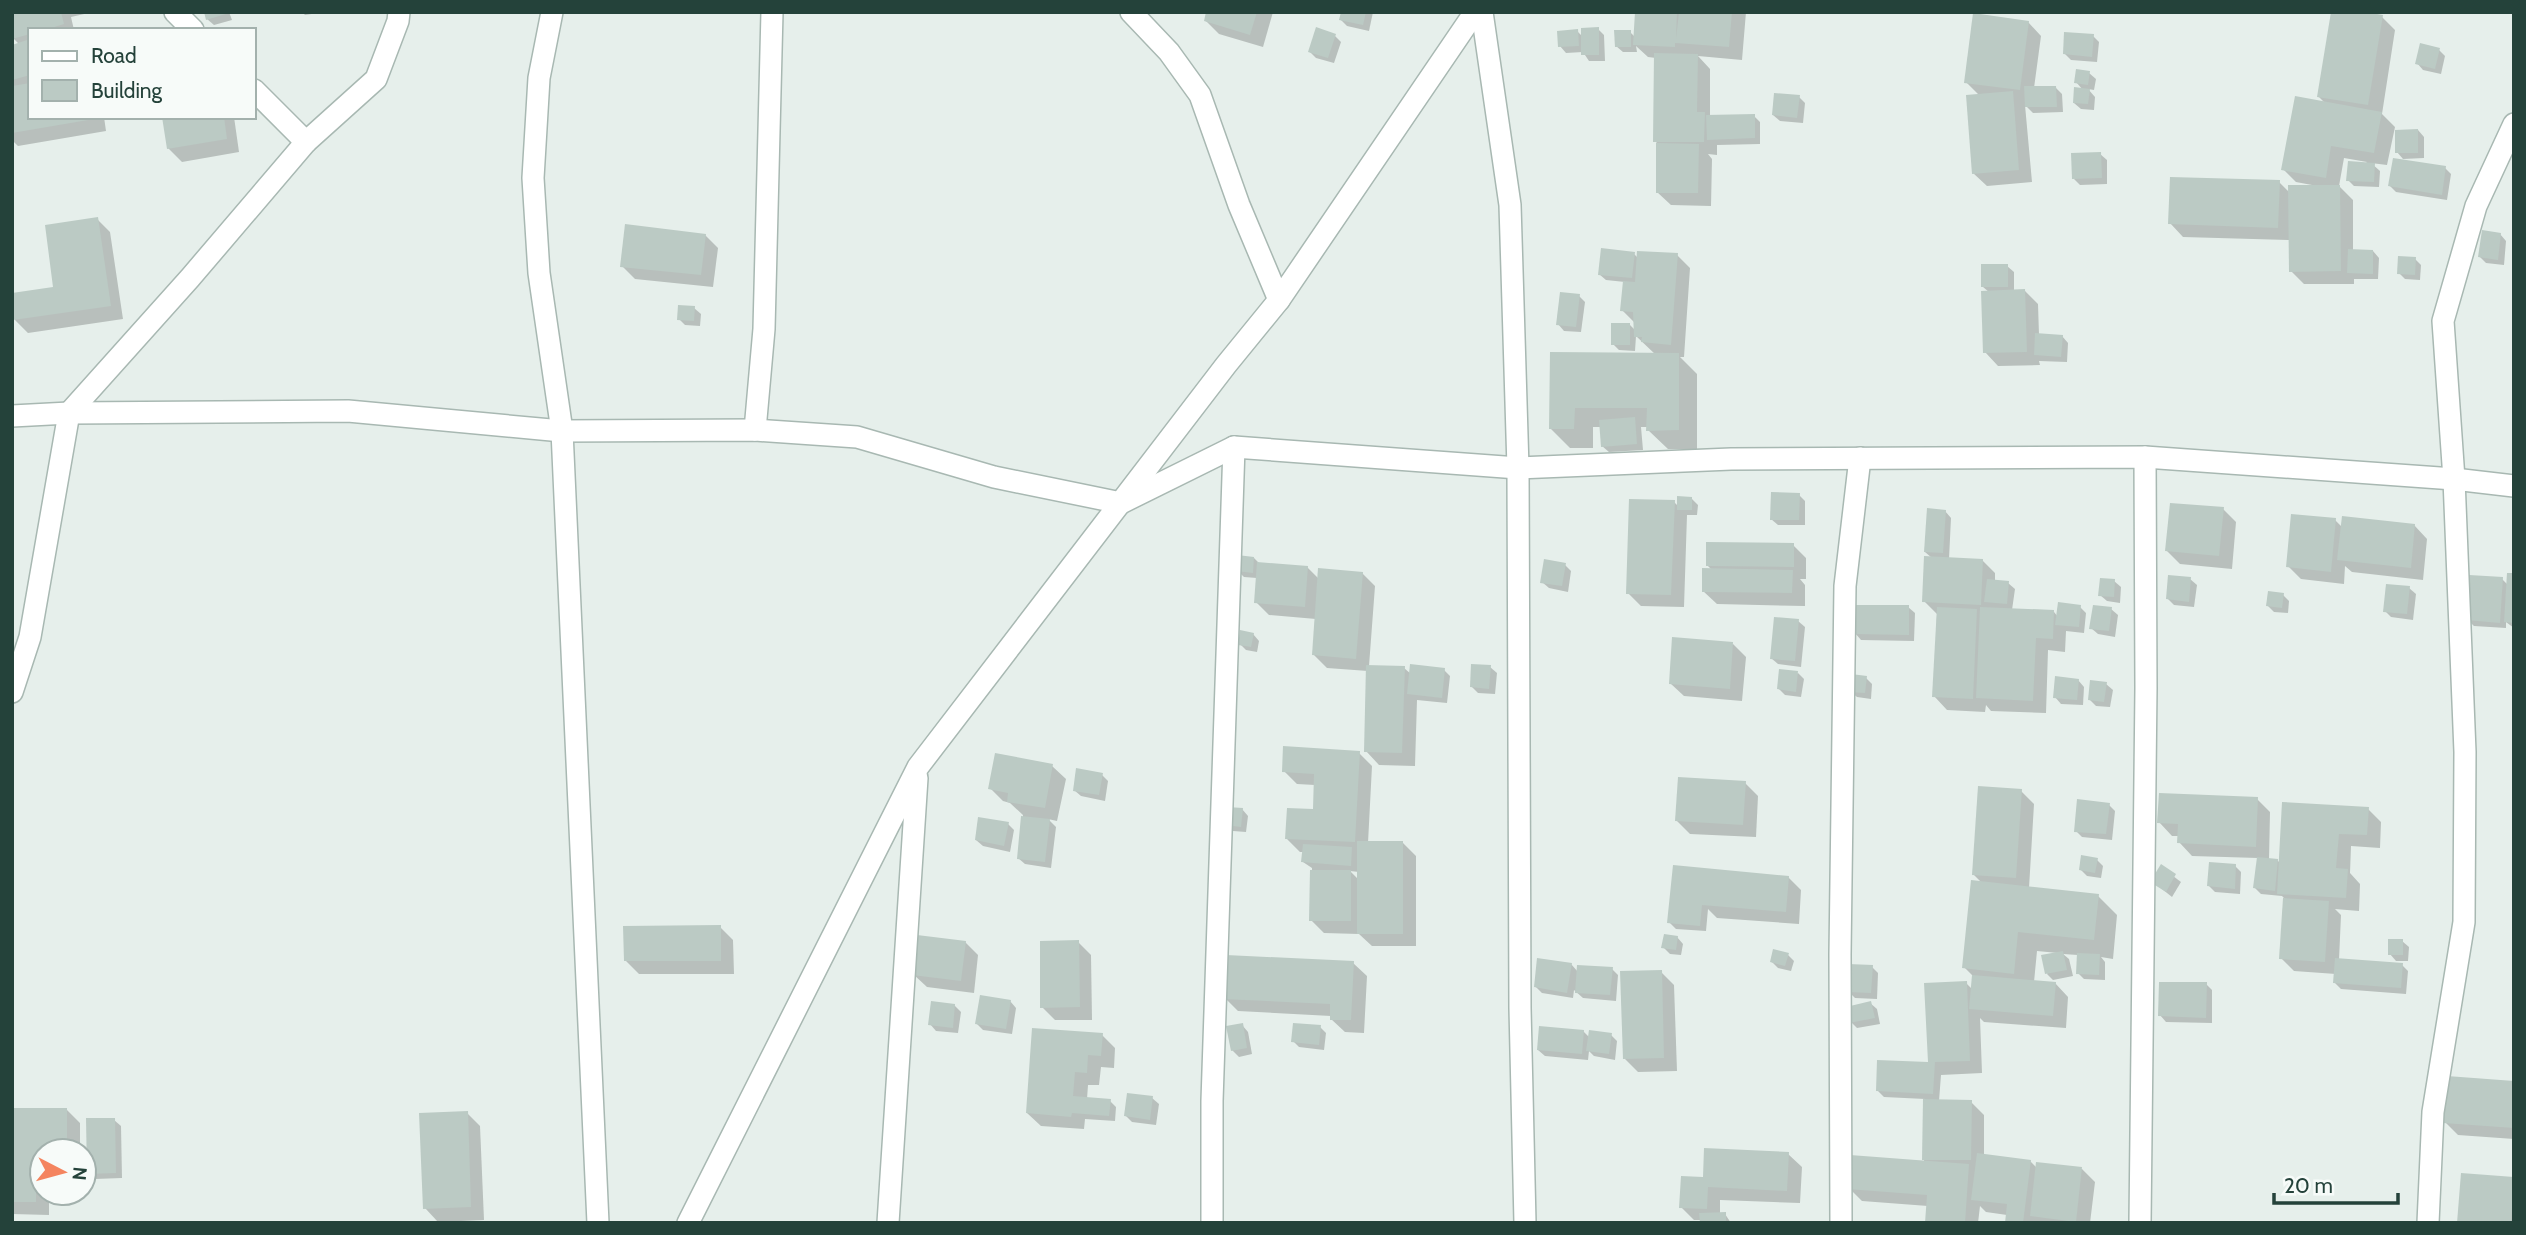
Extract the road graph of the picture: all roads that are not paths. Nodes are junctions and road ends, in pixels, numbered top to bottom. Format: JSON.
{"nodes":[{"id":1,"x":174,"y":12,"type":"edge"},
{"id":2,"x":399,"y":12,"type":"edge"},
{"id":3,"x":552,"y":12,"type":"edge"},
{"id":4,"x":772,"y":12,"type":"edge"},
{"id":5,"x":1131,"y":12,"type":"edge"},
{"id":6,"x":1475,"y":12,"type":"edge"},
{"id":7,"x":1482,"y":12,"type":"edge"},
{"id":8,"x":190,"y":28,"type":"edge"},
{"id":9,"x":256,"y":92,"type":"edge"},
{"id":10,"x":2514,"y":124,"type":"edge"},
{"id":11,"x":306,"y":142,"type":"junction"},
{"id":12,"x":1279,"y":300,"type":"junction"},
{"id":13,"x":69,"y":413,"type":"junction"},
{"id":14,"x":12,"y":416,"type":"edge"},
{"id":15,"x":755,"y":429,"type":"junction"},
{"id":16,"x":562,"y":431,"type":"junction"},
{"id":17,"x":1234,"y":447,"type":"junction"},
{"id":18,"x":2145,"y":457,"type":"junction"},
{"id":19,"x":1860,"y":458,"type":"junction"},
{"id":20,"x":1518,"y":468,"type":"junction"},
{"id":21,"x":2454,"y":480,"type":"junction"},
{"id":22,"x":2514,"y":486,"type":"edge"},
{"id":23,"x":1121,"y":503,"type":"junction"},
{"id":24,"x":12,"y":692,"type":"edge"},
{"id":25,"x":918,"y":767,"type":"junction"},
{"id":26,"x":598,"y":1223,"type":"edge"},
{"id":27,"x":688,"y":1223,"type":"edge"},
{"id":28,"x":888,"y":1223,"type":"edge"},
{"id":29,"x":1212,"y":1223,"type":"edge"},
{"id":30,"x":1525,"y":1223,"type":"edge"},
{"id":31,"x":1842,"y":1223,"type":"edge"},
{"id":32,"x":2140,"y":1223,"type":"edge"},
{"id":33,"x":2428,"y":1223,"type":"edge"}],
"edges":[{"from":1,"to":8,"type":"street"},
{"from":2,"to":11,"type":"street"},
{"from":3,"to":16,"type":"street"},
{"from":4,"to":15,"type":"street"},
{"from":5,"to":12,"type":"street"},
{"from":6,"to":12,"type":"street"},
{"from":7,"to":20,"type":"street"},
{"from":9,"to":11,"type":"street"},
{"from":10,"to":21,"type":"street"},
{"from":11,"to":13,"type":"street"},
{"from":12,"to":23,"type":"street"},
{"from":13,"to":14,"type":"street"},
{"from":13,"to":16,"type":"street"},
{"from":13,"to":24,"type":"street"},
{"from":15,"to":16,"type":"street"},
{"from":15,"to":23,"type":"street"},
{"from":16,"to":26,"type":"street"},
{"from":17,"to":20,"type":"street"},
{"from":17,"to":23,"type":"street"},
{"from":17,"to":29,"type":"street"},
{"from":18,"to":19,"type":"street"},
{"from":18,"to":21,"type":"street"},
{"from":18,"to":32,"type":"street"},
{"from":19,"to":20,"type":"street"},
{"from":19,"to":31,"type":"street"},
{"from":20,"to":30,"type":"street"},
{"from":21,"to":22,"type":"street"},
{"from":21,"to":33,"type":"street"},
{"from":23,"to":25,"type":"street"},
{"from":25,"to":27,"type":"street"},
{"from":25,"to":28,"type":"street"}]}
